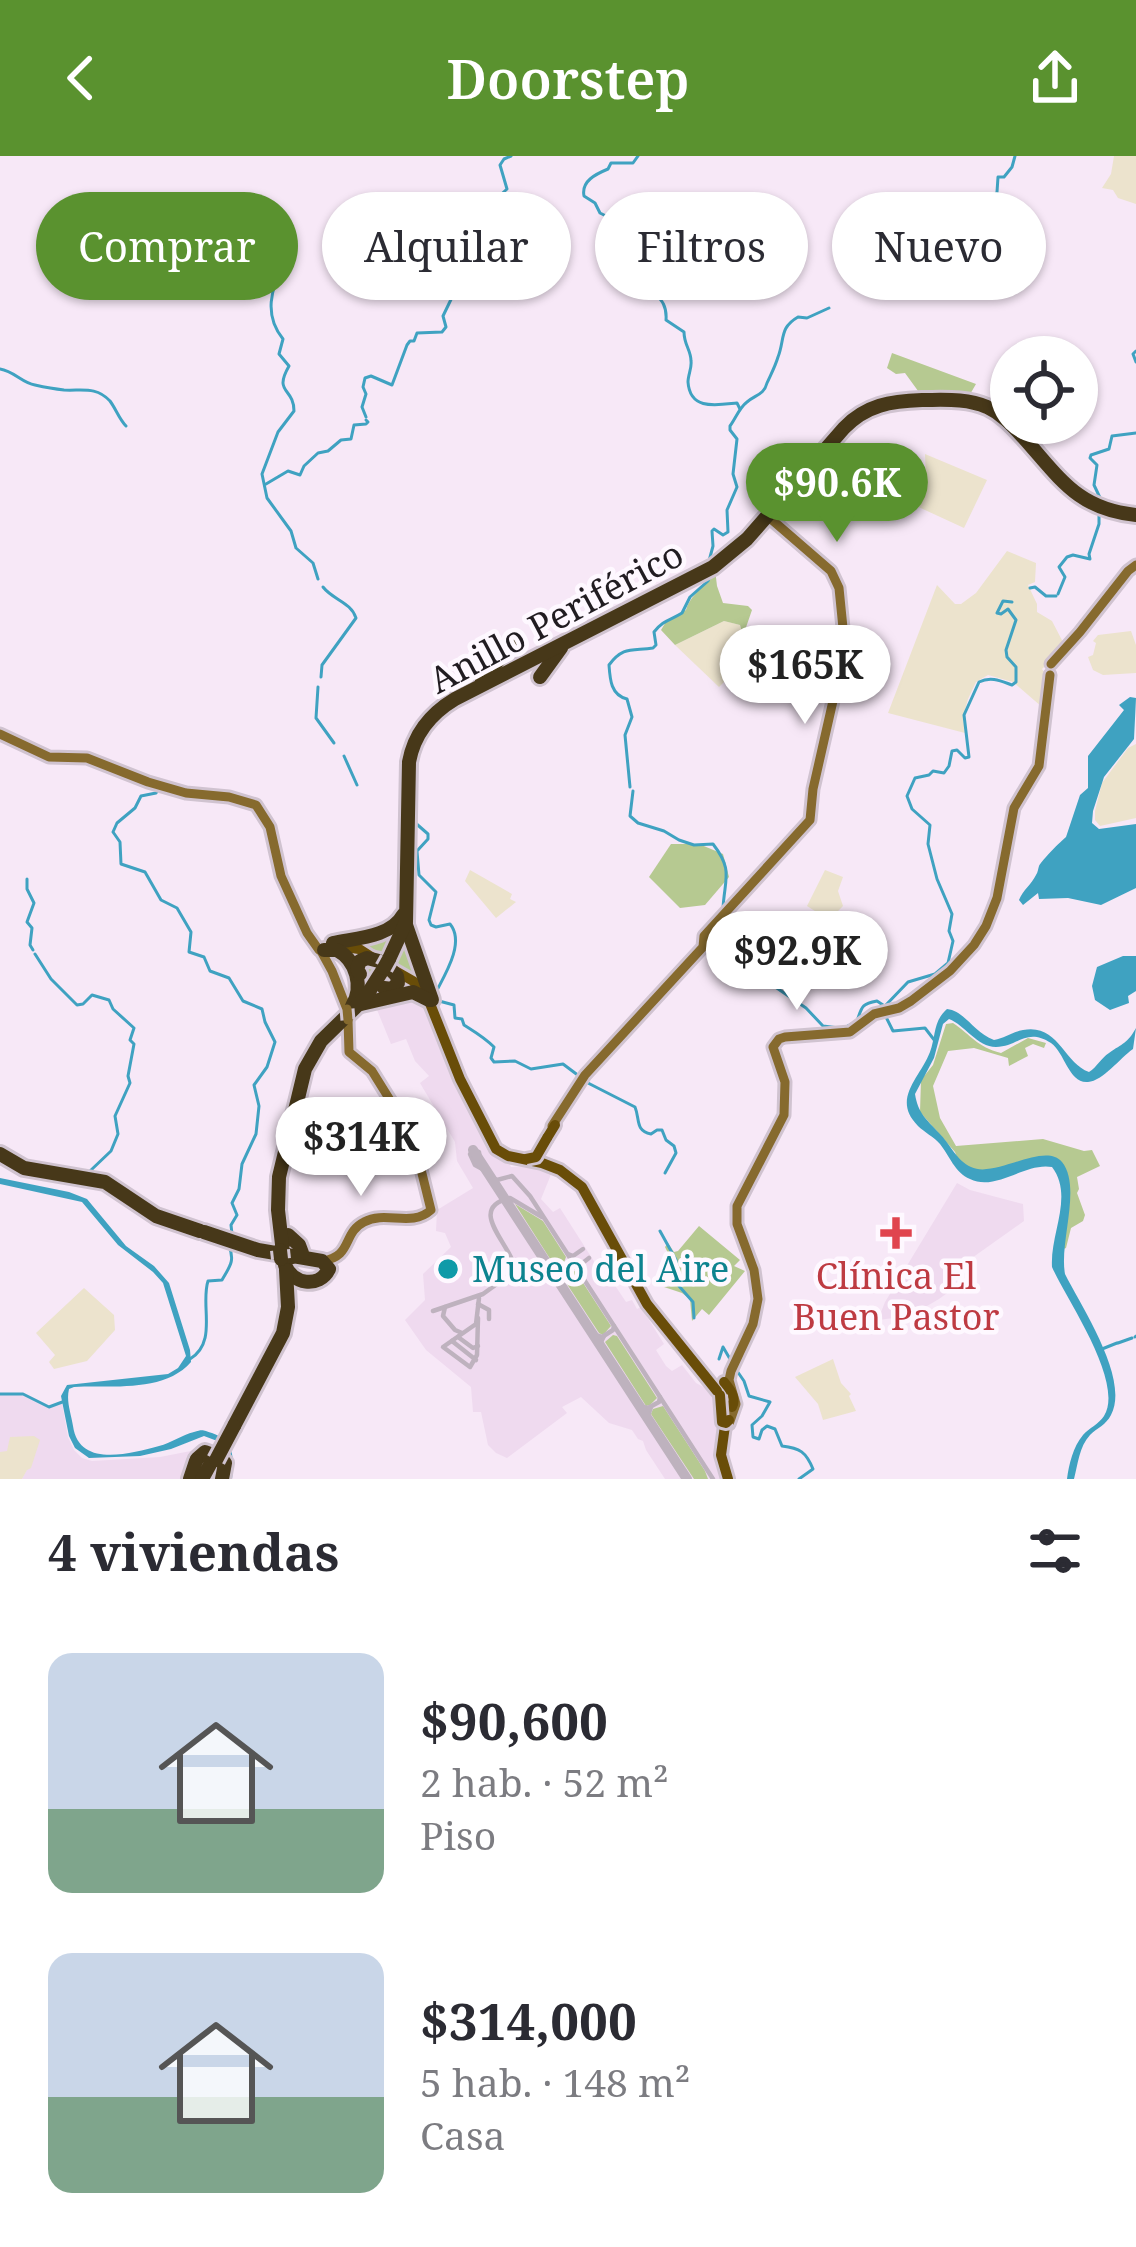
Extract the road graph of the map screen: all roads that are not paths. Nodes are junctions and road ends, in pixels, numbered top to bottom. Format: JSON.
{"nodes":[{"id":1,"x":990,"y":405,"type":"edge"},
{"id":2,"x":1033,"y":444,"type":"edge"},
{"id":3,"x":1136,"y":512,"type":"edge"},
{"id":4,"x":769,"y":518,"type":"junction"},
{"id":5,"x":1136,"y":566,"type":"edge"},
{"id":6,"x":563,"y":643,"type":"junction"},
{"id":7,"x":527,"y":661,"type":"junction"},
{"id":8,"x":0,"y":734,"type":"edge"},
{"id":9,"x":404,"y":919,"type":"junction"},
{"id":10,"x":323,"y":949,"type":"junction"},
{"id":11,"x":385,"y":963,"type":"junction"},
{"id":12,"x":430,"y":1000,"type":"junction"},
{"id":13,"x":351,"y":1010,"type":"junction"},
{"id":14,"x":568,"y":1101,"type":"junction"},
{"id":15,"x":555,"y":1125,"type":"junction"},
{"id":16,"x":0,"y":1154,"type":"edge"},
{"id":17,"x":531,"y":1158,"type":"junction"},
{"id":18,"x":275,"y":1208,"type":"junction"},
{"id":19,"x":278,"y":1258,"type":"junction"},
{"id":20,"x":330,"y":1261,"type":"junction"},
{"id":21,"x":288,"y":1299,"type":"junction"},
{"id":22,"x":725,"y":1394,"type":"junction"},
{"id":23,"x":234,"y":1426,"type":"junction"},
{"id":24,"x":722,"y":1440,"type":"junction"},
{"id":25,"x":206,"y":1471,"type":"edge"},
{"id":26,"x":726,"y":1479,"type":"edge"}],
"edges":[{"from":1,"to":6,"type":"highway","name":"Anillo Periférico"},
{"from":2,"to":3,"type":"highway","name":"Anillo Periférico"},
{"from":3,"to":4,"type":"highway","name":"Anillo Periférico"},
{"from":4,"to":6,"type":"highway","name":"Anillo Periférico"},
{"from":4,"to":14,"type":"main road"},
{"from":5,"to":22,"type":"main road"},
{"from":6,"to":7,"type":"highway","name":"Anillo Periférico"},
{"from":6,"to":7,"type":"highway"},
{"from":7,"to":9,"type":"highway","name":"Anillo Periférico"},
{"from":7,"to":9,"type":"highway","name":"Anillo Periférico"},
{"from":8,"to":10,"type":"main road"},
{"from":9,"to":10,"type":"highway"},
{"from":9,"to":11,"type":"highway","name":"Anillo Periférico"},
{"from":9,"to":12,"type":"highway"},
{"from":10,"to":11,"type":"main road"},
{"from":10,"to":13,"type":"highway"},
{"from":11,"to":12,"type":"main road"},
{"from":11,"to":13,"type":"highway","name":"Anillo Periférico"},
{"from":12,"to":13,"type":"highway"},
{"from":12,"to":17,"type":"main road"},
{"from":12,"to":17,"type":"main road"},
{"from":13,"to":18,"type":"highway","name":"Anillo Periférico"},
{"from":13,"to":19,"type":"highway","name":"Anillo Periférico"},
{"from":13,"to":20,"type":"main road"},
{"from":14,"to":15,"type":"main road"},
{"from":14,"to":17,"type":"main road"},
{"from":15,"to":17,"type":"main road"},
{"from":15,"to":17,"type":"main road","bridge":true},
{"from":16,"to":19,"type":"highway"},
{"from":17,"to":22,"type":"main road"},
{"from":18,"to":19,"type":"highway","name":"Anillo Periférico"},
{"from":18,"to":19,"type":"highway"},
{"from":19,"to":20,"type":"highway"},
{"from":19,"to":21,"type":"highway","name":"Anillo Periférico"},
{"from":19,"to":23,"type":"highway","name":"Anillo Periférico"},
{"from":20,"to":21,"type":"highway"},
{"from":21,"to":23,"type":"highway","name":"Anillo Periférico"},
{"from":22,"to":24,"type":"main road"},
{"from":22,"to":24,"type":"main road"},
{"from":23,"to":25,"type":"highway","name":"Anillo Periférico","bridge":true},
{"from":24,"to":26,"type":"main road"}]}
